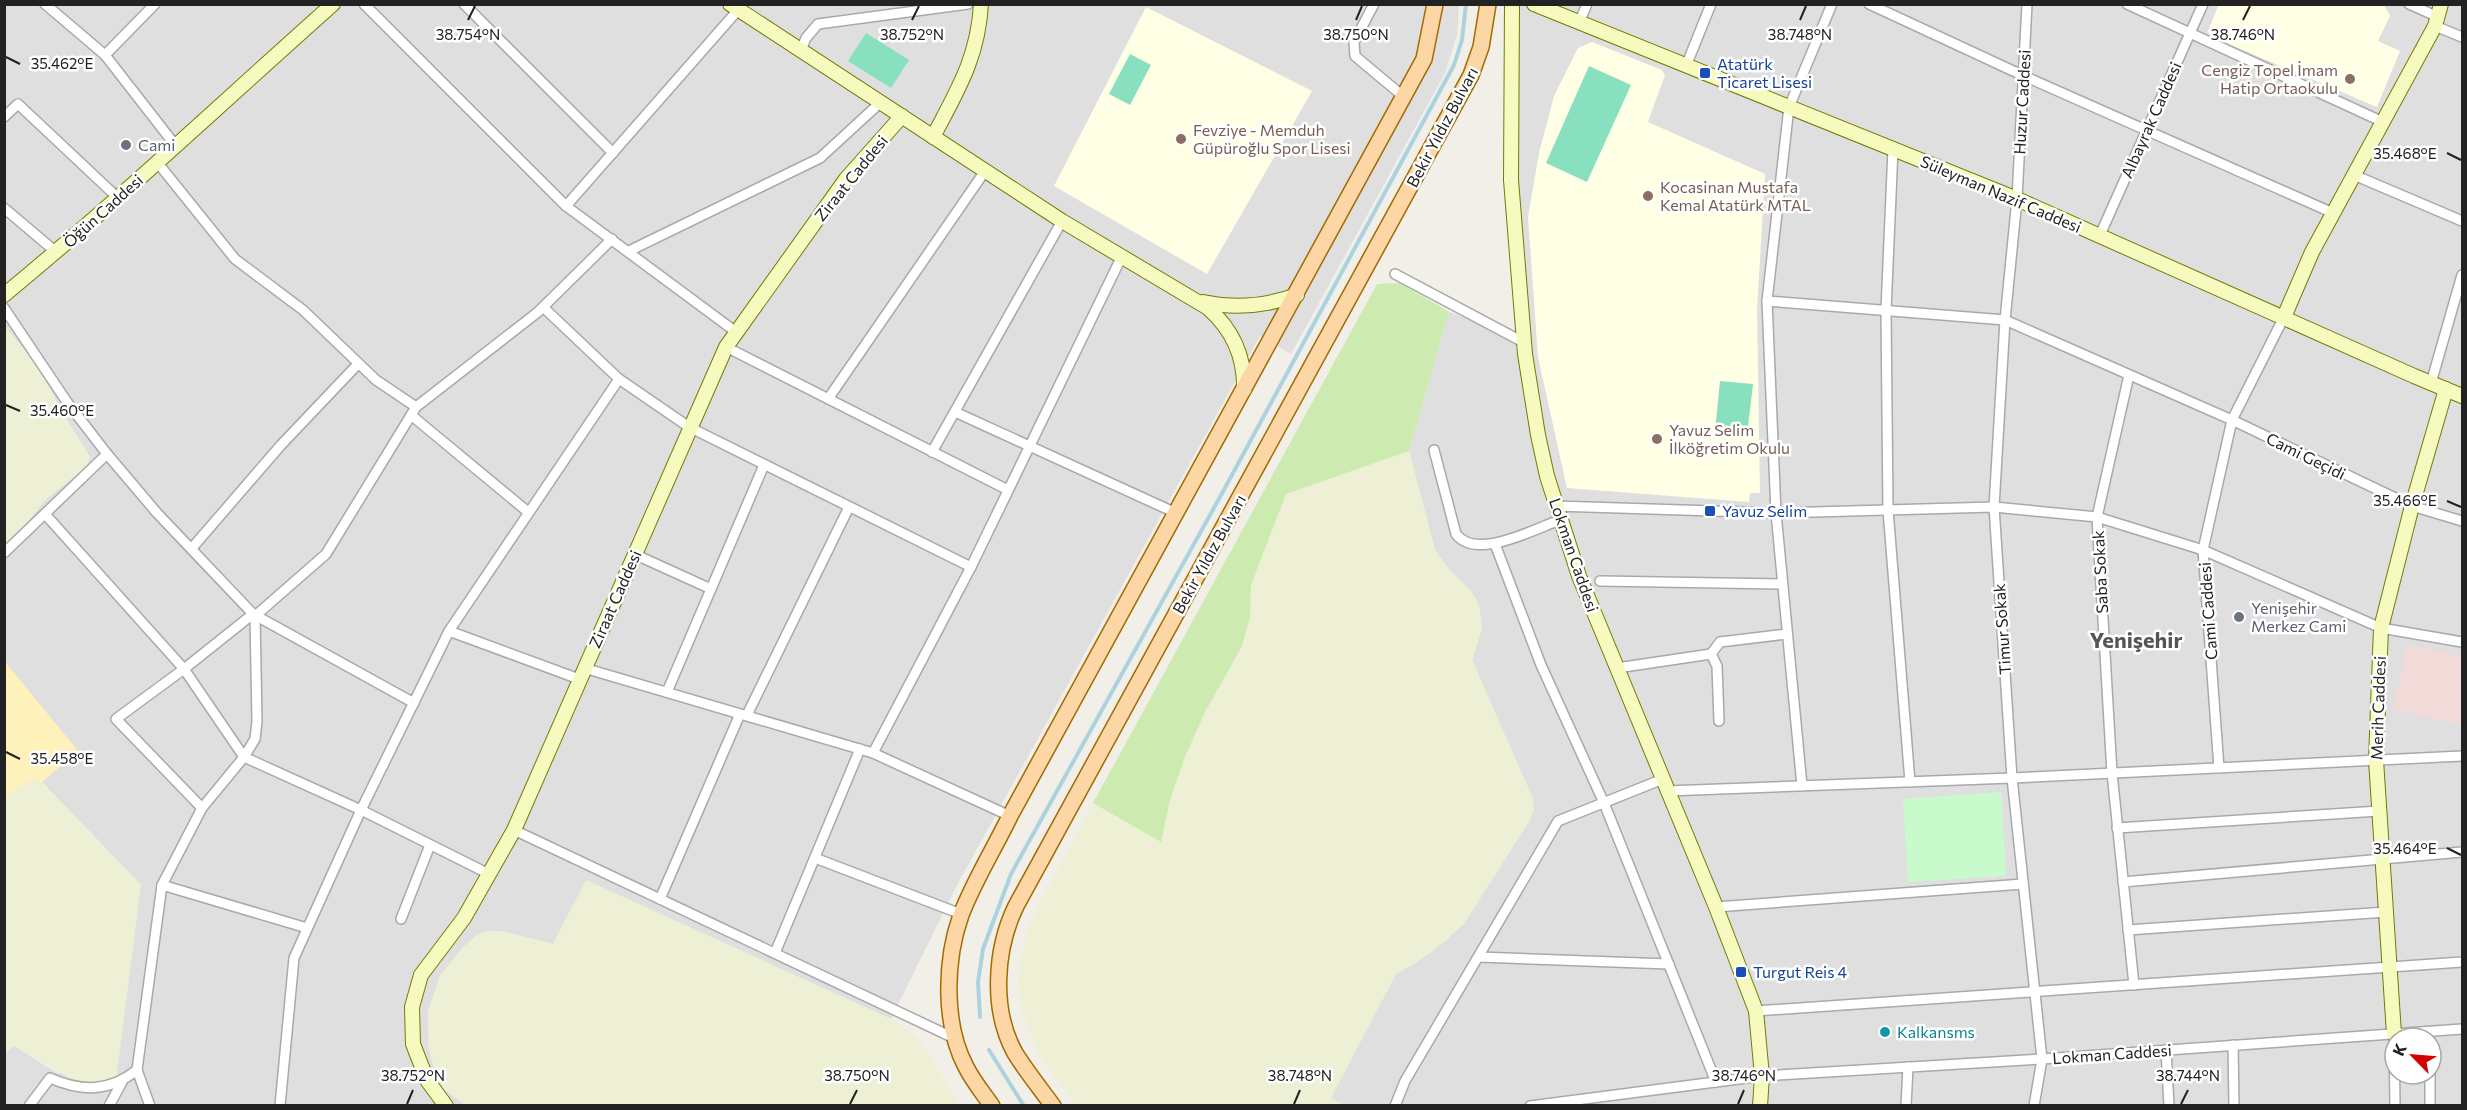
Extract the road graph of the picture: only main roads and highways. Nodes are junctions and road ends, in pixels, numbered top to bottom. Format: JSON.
{"nodes":[{"id":1,"x":1435,"y":4,"type":"edge"},
{"id":2,"x":1488,"y":4,"type":"edge"},
{"id":3,"x":992,"y":1106,"type":"edge"},
{"id":4,"x":1053,"y":1106,"type":"edge"}],
"edges":[{"from":1,"to":3,"type":"main road"},
{"from":2,"to":4,"type":"main road","name":"Bekir Yıldız Bulvarı"}]}
